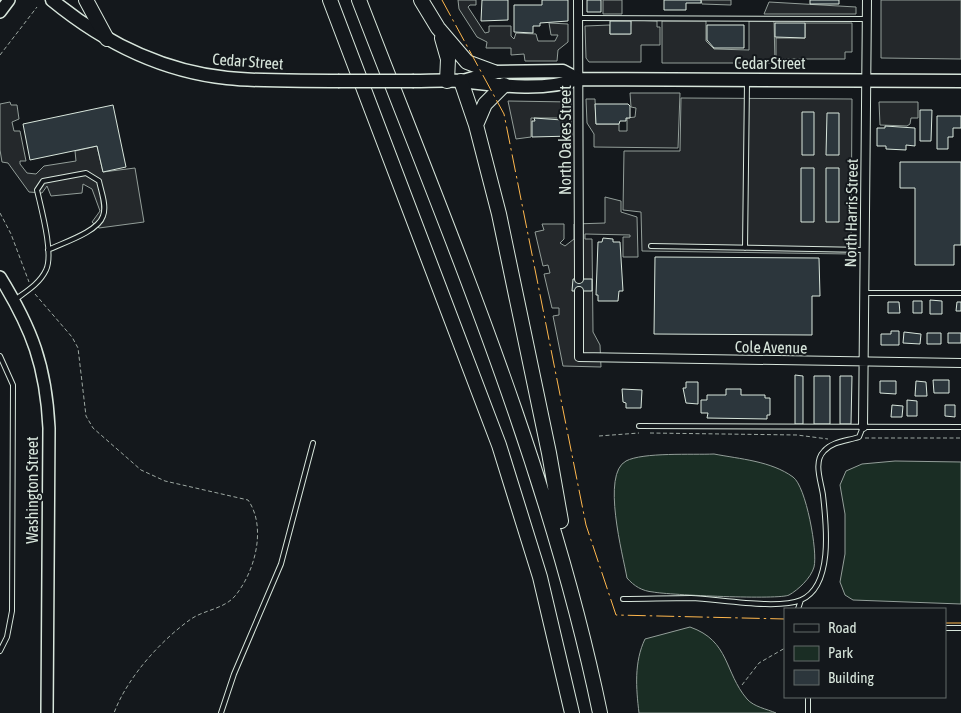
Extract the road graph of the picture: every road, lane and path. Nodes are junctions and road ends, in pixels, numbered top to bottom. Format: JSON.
{"nodes":[{"id":1,"x":9,"y":0,"type":"edge"},
{"id":2,"x":52,"y":0,"type":"edge"},
{"id":3,"x":86,"y":0,"type":"edge"},
{"id":4,"x":330,"y":0,"type":"edge"},
{"id":5,"x":359,"y":0,"type":"edge"},
{"id":6,"x":421,"y":0,"type":"edge"},
{"id":7,"x":578,"y":0,"type":"edge"},
{"id":8,"x":867,"y":0,"type":"edge"},
{"id":9,"x":37,"y":7,"type":"dead end"},
{"id":10,"x":0,"y":12,"type":"edge"},
{"id":11,"x":578,"y":18,"type":"junction"},
{"id":12,"x":867,"y":19,"type":"junction"},
{"id":13,"x":438,"y":28,"type":"junction"},
{"id":14,"x":107,"y":39,"type":"junction"},
{"id":15,"x":0,"y":55,"type":"edge"},
{"id":16,"x":494,"y":72,"type":"junction"},
{"id":17,"x":578,"y":79,"type":"junction"},
{"id":18,"x":747,"y":80,"type":"junction"},
{"id":19,"x":866,"y":80,"type":"junction"},
{"id":20,"x":961,"y":80,"type":"edge"},
{"id":21,"x":446,"y":81,"type":"junction"},
{"id":22,"x":461,"y":81,"type":"junction"},
{"id":23,"x":504,"y":85,"type":"junction"},
{"id":24,"x":476,"y":125,"type":"junction"},
{"id":25,"x":0,"y":213,"type":"edge"},
{"id":26,"x":651,"y":246,"type":"dead end"},
{"id":27,"x":745,"y":248,"type":"junction"},
{"id":28,"x":48,"y":250,"type":"junction"},
{"id":29,"x":864,"y":250,"type":"junction"},
{"id":30,"x":0,"y":277,"type":"edge"},
{"id":31,"x":579,"y":279,"type":"dead end"},
{"id":32,"x":31,"y":289,"type":"junction"},
{"id":33,"x":579,"y":291,"type":"dead end"},
{"id":34,"x":863,"y":293,"type":"junction"},
{"id":35,"x":961,"y":293,"type":"edge"},
{"id":36,"x":14,"y":301,"type":"junction"},
{"id":37,"x":0,"y":356,"type":"edge"},
{"id":38,"x":863,"y":362,"type":"junction"},
{"id":39,"x":961,"y":363,"type":"edge"},
{"id":40,"x":639,"y":426,"type":"dead end"},
{"id":41,"x":863,"y":427,"type":"junction"},
{"id":42,"x":961,"y":427,"type":"edge"},
{"id":43,"x":599,"y":436,"type":"dead end"},
{"id":44,"x":859,"y":438,"type":"junction"},
{"id":45,"x":961,"y":438,"type":"edge"},
{"id":46,"x":842,"y":440,"type":"junction"},
{"id":47,"x":313,"y":443,"type":"dead end"},
{"id":48,"x":574,"y":598,"type":"junction"},
{"id":49,"x":623,"y":599,"type":"dead end"},
{"id":50,"x":801,"y":600,"type":"junction"},
{"id":51,"x":798,"y":608,"type":"edge"},
{"id":52,"x":946,"y":628,"type":"edge"},
{"id":53,"x":961,"y":628,"type":"edge"},
{"id":54,"x":784,"y":649,"type":"edge"},
{"id":55,"x":0,"y":651,"type":"edge"},
{"id":56,"x":742,"y":685,"type":"dead end"},
{"id":57,"x":808,"y":698,"type":"edge"},
{"id":58,"x":47,"y":713,"type":"edge"},
{"id":59,"x":114,"y":713,"type":"edge"},
{"id":60,"x":220,"y":713,"type":"edge"},
{"id":61,"x":572,"y":713,"type":"edge"},
{"id":62,"x":600,"y":713,"type":"edge"},
{"id":63,"x":808,"y":713,"type":"edge"}],
"edges":[{"from":1,"to":10,"type":"main road"},
{"from":2,"to":14,"type":"main road","name":"Cedar Street"},
{"from":3,"to":14,"type":"highway"},
{"from":4,"to":61,"type":"highway"},
{"from":5,"to":48,"type":"highway"},
{"from":6,"to":13,"type":"highway"},
{"from":7,"to":11,"type":"street","name":"North Oakes Street"},
{"from":8,"to":12,"type":"street","name":"North Harris Street"},
{"from":9,"to":15,"type":"path"},
{"from":11,"to":12,"type":"lane"},
{"from":11,"to":17,"type":"street","name":"North Oakes Street"},
{"from":12,"to":19,"type":"street","name":"North Harris Street"},
{"from":13,"to":16,"type":"highway"},
{"from":13,"to":21,"type":"highway"},
{"from":14,"to":21,"type":"main road","name":"Cedar Street","bridge":true},
{"from":16,"to":17,"type":"main road","name":"Cedar Street"},
{"from":16,"to":22,"type":"main road","name":"Cedar Street"},
{"from":17,"to":18,"type":"main road","name":"Cedar Street"},
{"from":17,"to":23,"type":"main road","name":"Cedar Street"},
{"from":17,"to":31,"type":"street","name":"North Oakes Street"},
{"from":18,"to":19,"type":"main road","name":"Cedar Street"},
{"from":18,"to":27,"type":"lane"},
{"from":19,"to":20,"type":"main road","name":"Cedar Street"},
{"from":19,"to":29,"type":"street","name":"North Harris Street"},
{"from":21,"to":22,"type":"main road","name":"Cedar Street"},
{"from":22,"to":23,"type":"main road","name":"Cedar Street"},
{"from":22,"to":24,"type":"highway"},
{"from":23,"to":24,"type":"highway"},
{"from":24,"to":48,"type":"highway"},
{"from":25,"to":32,"type":"path"},
{"from":26,"to":27,"type":"lane"},
{"from":27,"to":29,"type":"lane"},
{"from":28,"to":28,"type":"lane"},
{"from":28,"to":32,"type":"lane"},
{"from":29,"to":34,"type":"street","name":"North Harris Street"},
{"from":30,"to":36,"type":"main road","name":"Washington Street"},
{"from":32,"to":36,"type":"lane"},
{"from":32,"to":59,"type":"path"},
{"from":33,"to":38,"type":"street","name":"Cole Avenue"},
{"from":34,"to":35,"type":"lane"},
{"from":34,"to":38,"type":"street","name":"North Harris Street"},
{"from":36,"to":58,"type":"main road","name":"Washington Street"},
{"from":37,"to":55,"type":"lane"},
{"from":38,"to":39,"type":"street","name":"Cole Avenue"},
{"from":38,"to":41,"type":"street","name":"North Harris Street"},
{"from":40,"to":41,"type":"lane"},
{"from":41,"to":42,"type":"lane"},
{"from":41,"to":44,"type":"lane"},
{"from":43,"to":46,"type":"path"},
{"from":44,"to":45,"type":"path"},
{"from":44,"to":46,"type":"lane"},
{"from":46,"to":50,"type":"lane"},
{"from":47,"to":60,"type":"lane"},
{"from":48,"to":62,"type":"highway"},
{"from":49,"to":50,"type":"lane"},
{"from":50,"to":51,"type":"lane"},
{"from":52,"to":53,"type":"lane"},
{"from":54,"to":56,"type":"path"},
{"from":57,"to":63,"type":"lane"}]}
